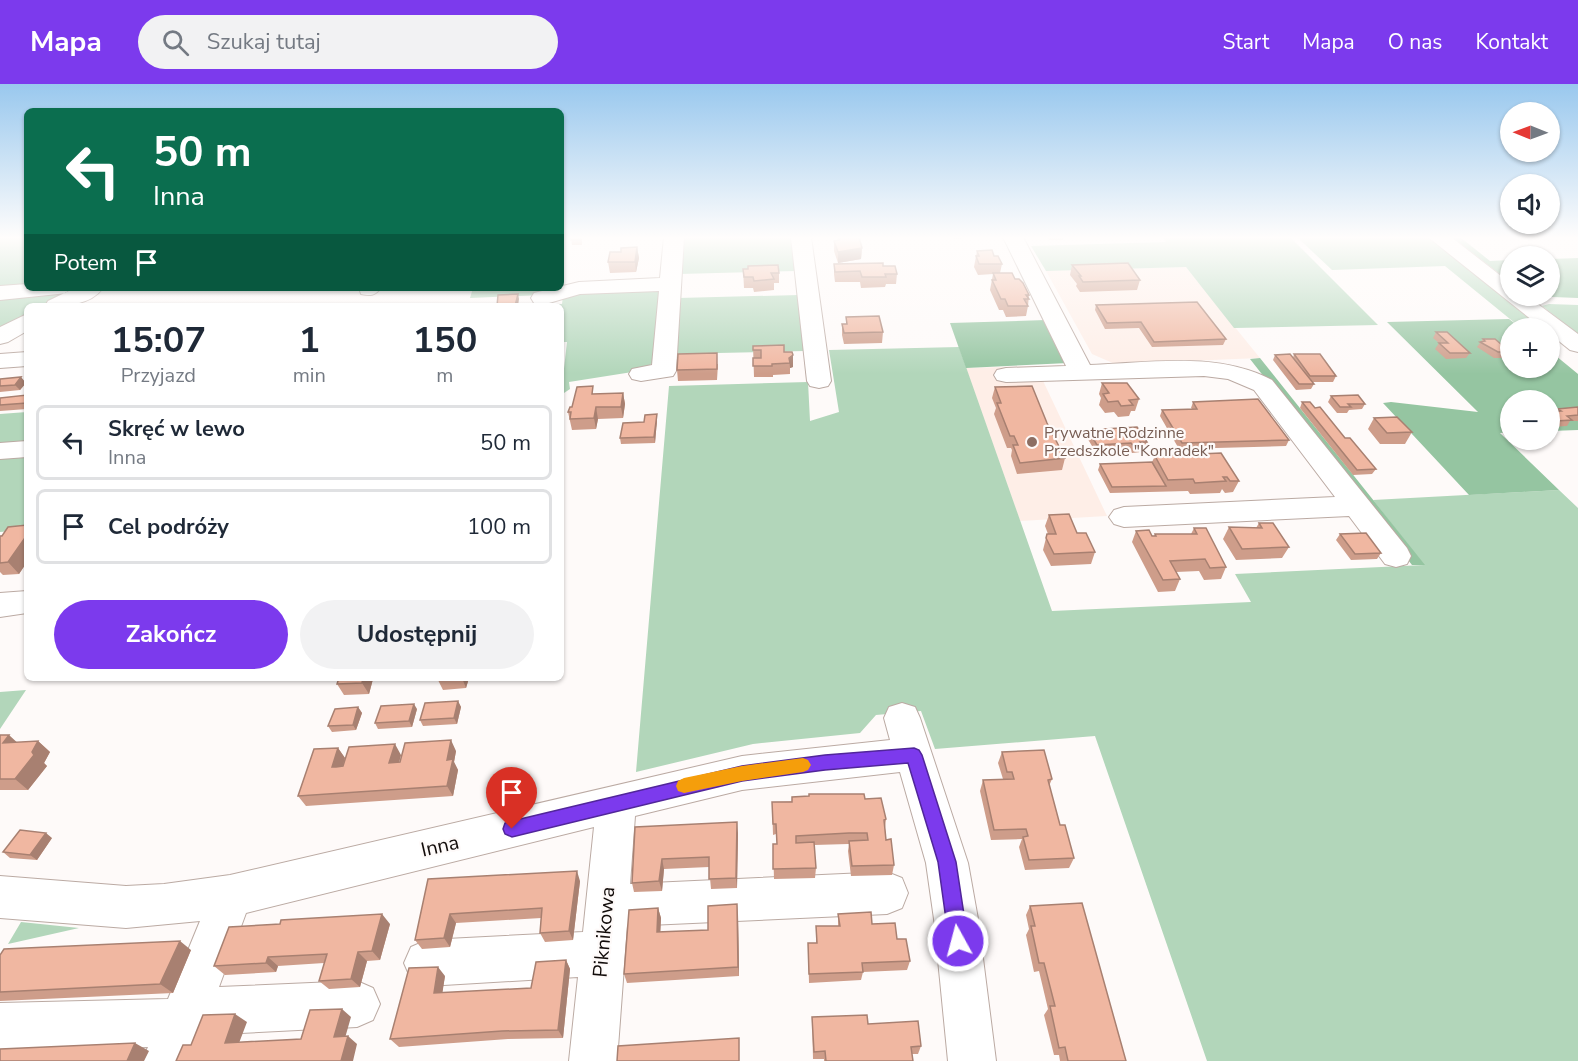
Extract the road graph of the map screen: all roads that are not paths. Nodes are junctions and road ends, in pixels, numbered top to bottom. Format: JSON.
{"nodes":[{"id":1,"x":807,"y":283,"type":"edge"},
{"id":2,"x":1036,"y":283,"type":"edge"},
{"id":3,"x":672,"y":285,"type":"joint"},
{"id":4,"x":67,"y":291,"type":"edge"},
{"id":5,"x":0,"y":293,"type":"edge"},
{"id":6,"x":50,"y":293,"type":"edge"},
{"id":7,"x":542,"y":298,"type":"dead end"},
{"id":8,"x":1527,"y":306,"type":"edge"},
{"id":9,"x":24,"y":323,"type":"edge"},
{"id":10,"x":0,"y":337,"type":"edge"},
{"id":11,"x":1578,"y":345,"type":"edge"},
{"id":12,"x":24,"y":359,"type":"edge"},
{"id":13,"x":0,"y":361,"type":"edge"},
{"id":14,"x":1081,"y":372,"type":"junction"},
{"id":15,"x":641,"y":374,"type":"dead end"},
{"id":16,"x":1006,"y":375,"type":"dead end"},
{"id":17,"x":819,"y":381,"type":"dead end"},
{"id":18,"x":24,"y":449,"type":"edge"},
{"id":19,"x":0,"y":451,"type":"edge"},
{"id":20,"x":1358,"y":506,"type":"junction"},
{"id":21,"x":1124,"y":517,"type":"dead end"},
{"id":22,"x":1396,"y":556,"type":"dead end"},
{"id":23,"x":615,"y":804,"type":"junction"},
{"id":24,"x":887,"y":892,"type":"dead end"},
{"id":25,"x":230,"y":896,"type":"junction"},
{"id":26,"x":0,"y":897,"type":"edge"},
{"id":27,"x":607,"y":906,"type":"junction"},
{"id":28,"x":602,"y":954,"type":"junction"},
{"id":29,"x":427,"y":963,"type":"dead end"},
{"id":30,"x":357,"y":1004,"type":"dead end"},
{"id":31,"x":0,"y":1028,"type":"edge"},
{"id":32,"x":178,"y":1032,"type":"edge"},
{"id":33,"x":593,"y":1061,"type":"edge"},
{"id":34,"x":972,"y":1061,"type":"edge"}],
"edges":[{"from":1,"to":17,"type":"street"},
{"from":2,"to":14,"type":"street"},
{"from":3,"to":7,"type":"street"},
{"from":3,"to":15,"type":"street"},
{"from":4,"to":6,"type":"street"},
{"from":5,"to":6,"type":"street"},
{"from":8,"to":11,"type":"street"},
{"from":9,"to":10,"type":"street"},
{"from":12,"to":13,"type":"street"},
{"from":14,"to":16,"type":"street"},
{"from":14,"to":20,"type":"street"},
{"from":18,"to":19,"type":"street"},
{"from":20,"to":21,"type":"street"},
{"from":20,"to":22,"type":"street"},
{"from":23,"to":25,"type":"street","name":"Inna"},
{"from":23,"to":27,"type":"street","name":"Piknikowa"},
{"from":23,"to":34,"type":"street","name":"Inna"},
{"from":24,"to":27,"type":"street"},
{"from":25,"to":26,"type":"street","name":"Inna"},
{"from":25,"to":32,"type":"street"},
{"from":27,"to":28,"type":"street","name":"Piknikowa"},
{"from":28,"to":29,"type":"street"},
{"from":28,"to":33,"type":"street","name":"Piknikowa"},
{"from":30,"to":32,"type":"street"},
{"from":31,"to":32,"type":"street"}]}
